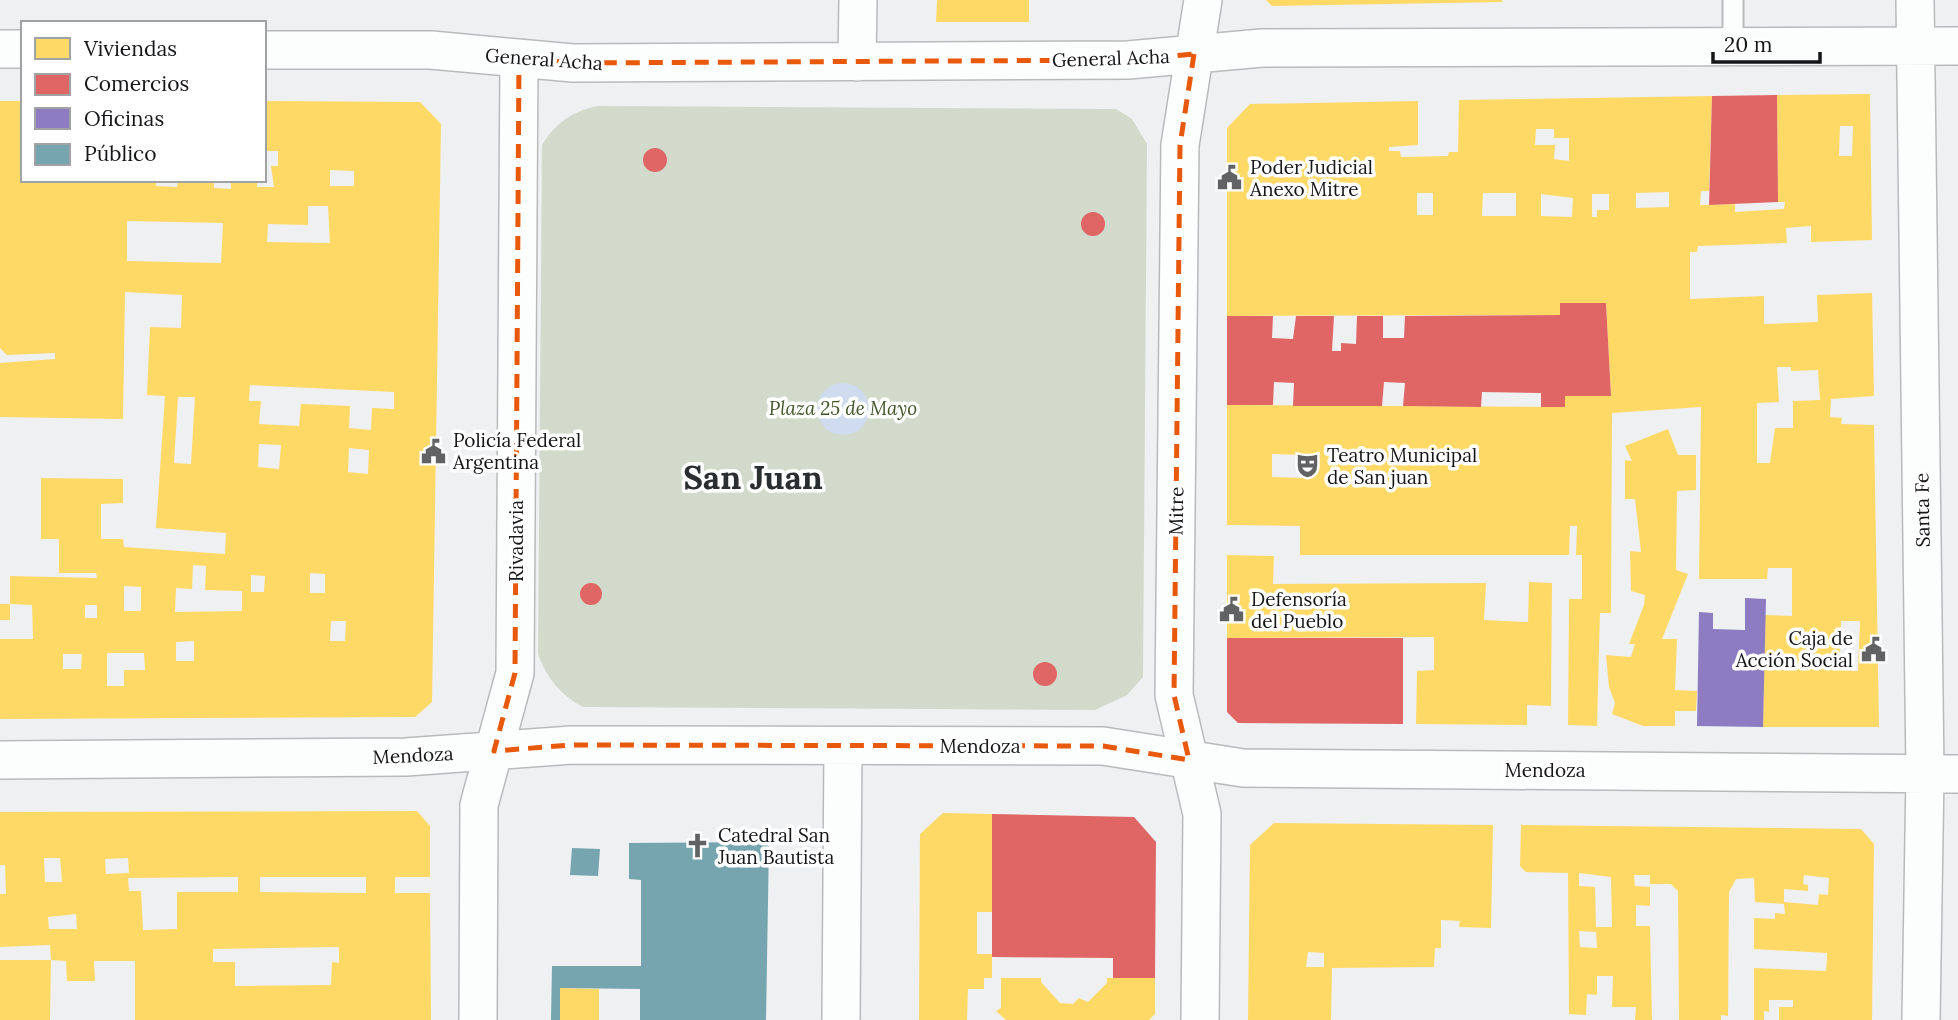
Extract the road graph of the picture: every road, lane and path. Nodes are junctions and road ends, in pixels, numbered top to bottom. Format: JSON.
{"nodes":[{"id":1,"x":858,"y":0,"type":"edge"},
{"id":2,"x":1203,"y":0,"type":"edge"},
{"id":3,"x":1733,"y":0,"type":"edge"},
{"id":4,"x":1915,"y":0,"type":"edge"},
{"id":5,"x":1916,"y":46,"type":"junction"},
{"id":6,"x":1958,"y":46,"type":"edge"},
{"id":7,"x":1733,"y":47,"type":"junction"},
{"id":8,"x":0,"y":49,"type":"edge"},
{"id":9,"x":21,"y":49,"type":"edge"},
{"id":10,"x":266,"y":50,"type":"edge"},
{"id":11,"x":1194,"y":54,"type":"junction"},
{"id":12,"x":519,"y":58,"type":"junction"},
{"id":13,"x":857,"y":62,"type":"junction"},
{"id":14,"x":843,"y":746,"type":"junction"},
{"id":15,"x":494,"y":751,"type":"junction"},
{"id":16,"x":0,"y":760,"type":"edge"},
{"id":17,"x":1189,"y":760,"type":"junction"},
{"id":18,"x":1941,"y":774,"type":"edge"},
{"id":19,"x":478,"y":1020,"type":"edge"},
{"id":20,"x":841,"y":1020,"type":"edge"},
{"id":21,"x":1200,"y":1020,"type":"edge"},
{"id":22,"x":1921,"y":1020,"type":"edge"}],
"edges":[{"from":1,"to":13,"type":"street"},
{"from":2,"to":11,"type":"street","name":"Mitre"},
{"from":3,"to":7,"type":"lane"},
{"from":4,"to":5,"type":"street","name":"Santa Fe"},
{"from":5,"to":6,"type":"street","name":"General Acha"},
{"from":5,"to":7,"type":"street","name":"General Acha"},
{"from":5,"to":18,"type":"street","name":"Santa Fe"},
{"from":7,"to":11,"type":"street","name":"General Acha"},
{"from":8,"to":9,"type":"street"},
{"from":10,"to":12,"type":"street","name":"General Acha"},
{"from":11,"to":13,"type":"street","name":"General Acha"},
{"from":11,"to":17,"type":"street","name":"Mitre"},
{"from":12,"to":13,"type":"street","name":"General Acha"},
{"from":12,"to":15,"type":"street","name":"Rivadavia"},
{"from":14,"to":15,"type":"street","name":"Mendoza"},
{"from":14,"to":17,"type":"street","name":"Mendoza"},
{"from":14,"to":20,"type":"street"},
{"from":15,"to":16,"type":"street","name":"Mendoza"},
{"from":15,"to":19,"type":"street","name":"Rivadavia"},
{"from":17,"to":18,"type":"street","name":"Mendoza"},
{"from":17,"to":21,"type":"street","name":"Mitre"},
{"from":18,"to":22,"type":"street","name":"Santa Fe"}]}
